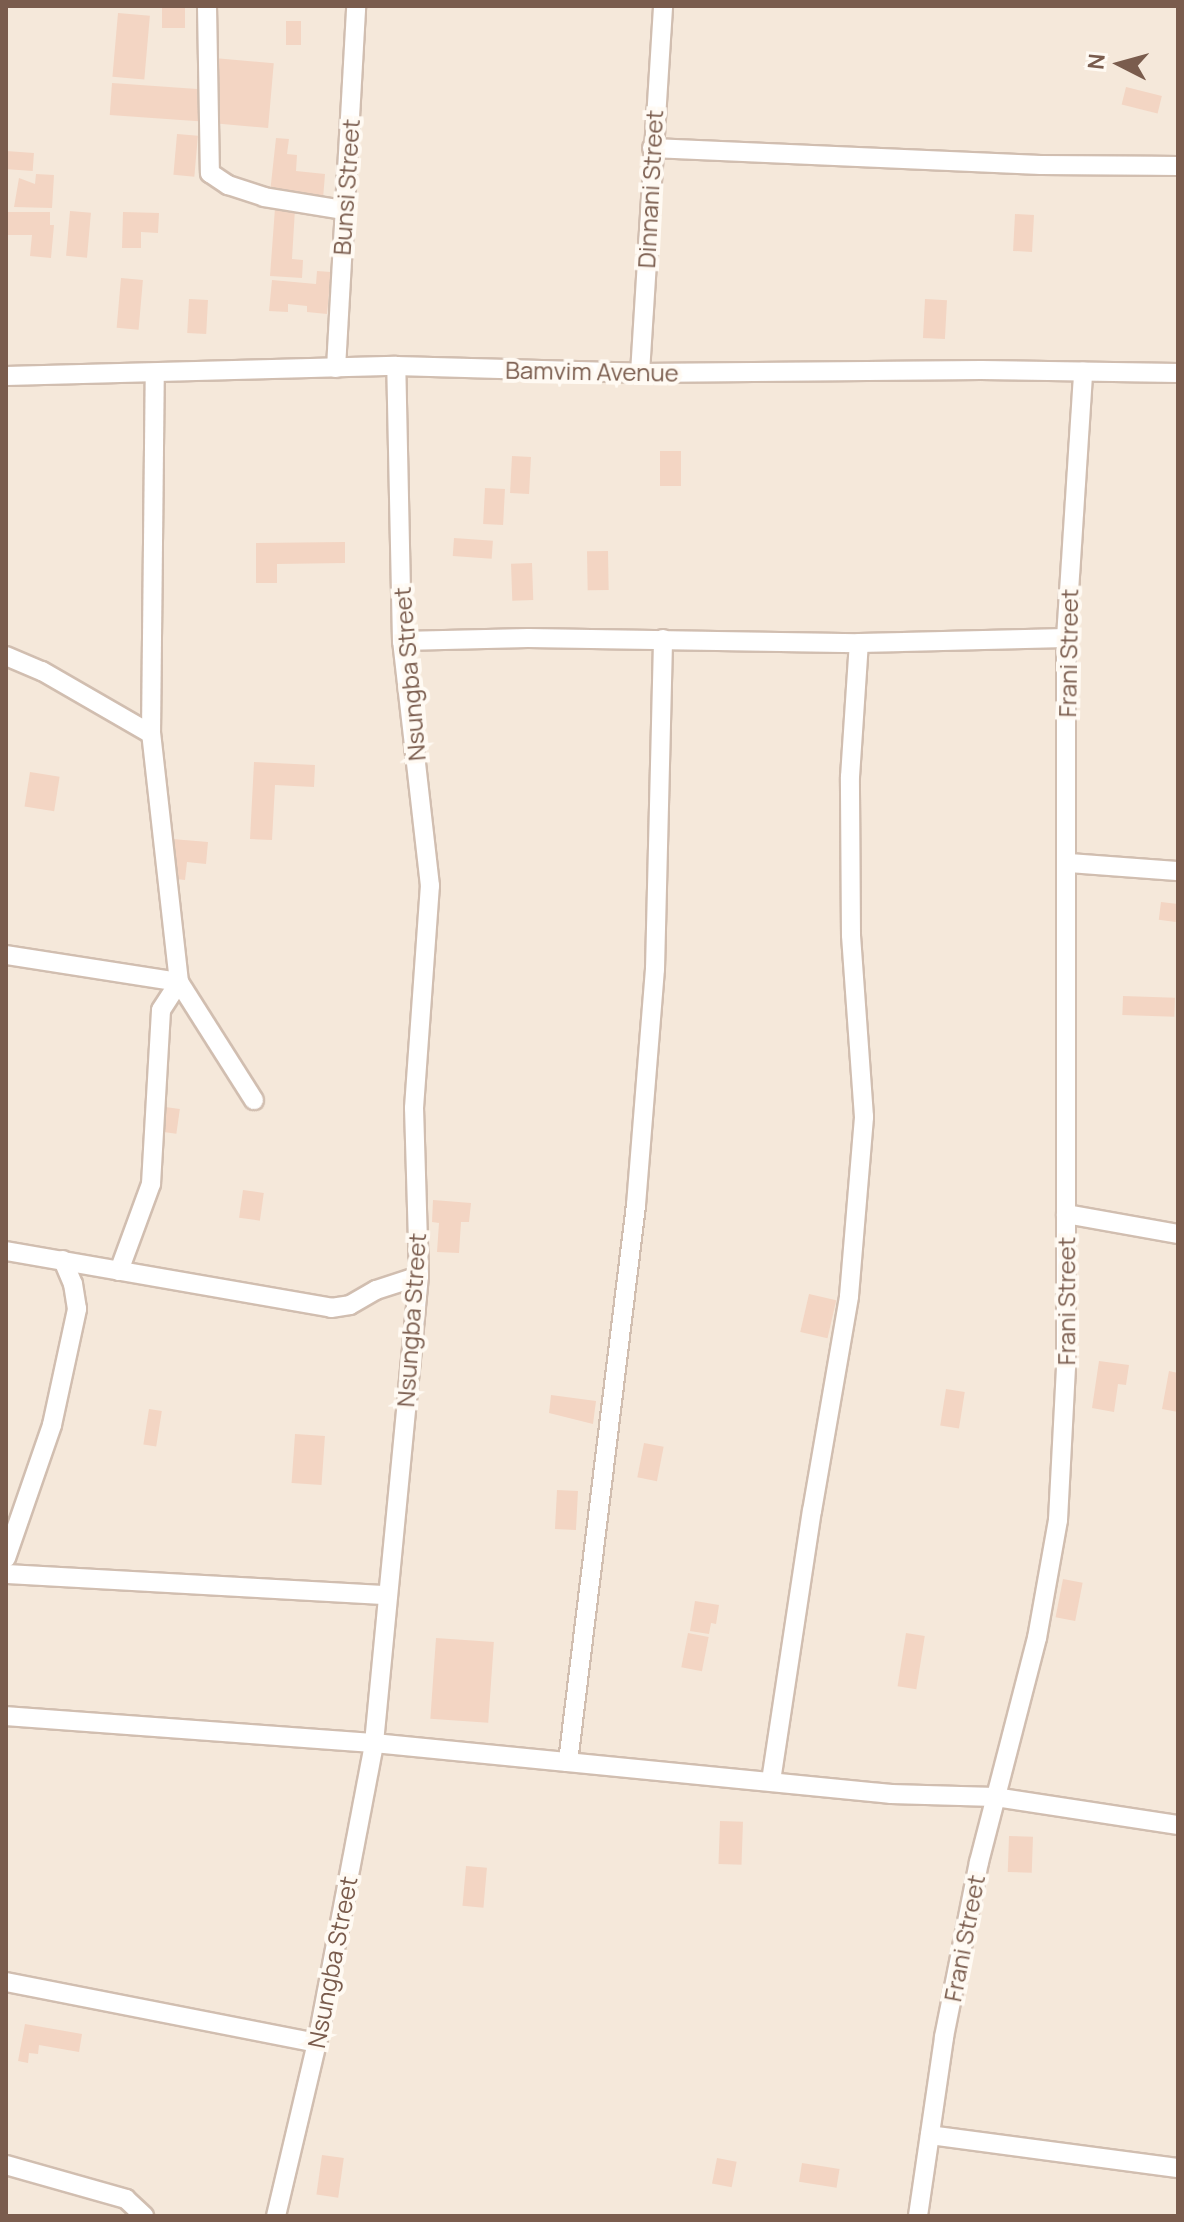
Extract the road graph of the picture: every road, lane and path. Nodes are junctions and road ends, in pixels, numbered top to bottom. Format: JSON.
{"nodes":[{"id":1,"x":207,"y":6,"type":"edge"},
{"id":2,"x":356,"y":6,"type":"edge"},
{"id":3,"x":663,"y":6,"type":"edge"},
{"id":4,"x":652,"y":148,"type":"junction"},
{"id":5,"x":1178,"y":166,"type":"edge"},
{"id":6,"x":343,"y":210,"type":"junction"},
{"id":7,"x":396,"y":366,"type":"junction"},
{"id":8,"x":336,"y":368,"type":"junction"},
{"id":9,"x":1083,"y":372,"type":"junction"},
{"id":10,"x":640,"y":373,"type":"junction"},
{"id":11,"x":1178,"y":373,"type":"edge"},
{"id":12,"x":155,"y":374,"type":"junction"},
{"id":13,"x":6,"y":376,"type":"edge"},
{"id":14,"x":1066,"y":638,"type":"junction"},
{"id":15,"x":663,"y":639,"type":"junction"},
{"id":16,"x":402,"y":641,"type":"junction"},
{"id":17,"x":859,"y":643,"type":"junction"},
{"id":18,"x":6,"y":656,"type":"edge"},
{"id":19,"x":151,"y":734,"type":"junction"},
{"id":20,"x":1068,"y":863,"type":"junction"},
{"id":21,"x":1178,"y":871,"type":"edge"},
{"id":22,"x":6,"y":955,"type":"edge"},
{"id":23,"x":179,"y":982,"type":"junction"},
{"id":24,"x":254,"y":1100,"type":"dead end"},
{"id":25,"x":1066,"y":1214,"type":"junction"},
{"id":26,"x":1178,"y":1234,"type":"edge"},
{"id":27,"x":6,"y":1251,"type":"edge"},
{"id":28,"x":63,"y":1260,"type":"junction"},
{"id":29,"x":119,"y":1271,"type":"junction"},
{"id":30,"x":419,"y":1276,"type":"junction"},
{"id":31,"x":6,"y":1558,"type":"edge"},
{"id":32,"x":6,"y":1574,"type":"edge"},
{"id":33,"x":387,"y":1595,"type":"junction"},
{"id":34,"x":6,"y":1716,"type":"edge"},
{"id":35,"x":374,"y":1743,"type":"junction"},
{"id":36,"x":568,"y":1762,"type":"junction"},
{"id":37,"x":771,"y":1781,"type":"junction"},
{"id":38,"x":995,"y":1797,"type":"junction"},
{"id":39,"x":1178,"y":1825,"type":"edge"},
{"id":40,"x":6,"y":1982,"type":"edge"},
{"id":41,"x":317,"y":2043,"type":"junction"},
{"id":42,"x":930,"y":2135,"type":"junction"},
{"id":43,"x":6,"y":2165,"type":"edge"},
{"id":44,"x":1178,"y":2168,"type":"edge"},
{"id":45,"x":144,"y":2216,"type":"edge"},
{"id":46,"x":276,"y":2216,"type":"edge"},
{"id":47,"x":918,"y":2216,"type":"edge"}],
"edges":[{"from":1,"to":6,"type":"street"},
{"from":2,"to":6,"type":"street","name":"Bunsi Street"},
{"from":3,"to":4,"type":"street","name":"Dinnani Street"},
{"from":4,"to":5,"type":"street"},
{"from":4,"to":10,"type":"street","name":"Dinnani Street"},
{"from":6,"to":8,"type":"street","name":"Bunsi Street"},
{"from":7,"to":8,"type":"street","name":"Bamvim Avenue"},
{"from":7,"to":10,"type":"street","name":"Bamvim Avenue"},
{"from":7,"to":16,"type":"street","name":"Nsungba Street"},
{"from":8,"to":12,"type":"street","name":"Bamvim Avenue"},
{"from":9,"to":10,"type":"street","name":"Bamvim Avenue"},
{"from":9,"to":11,"type":"street","name":"Bamvim Avenue"},
{"from":9,"to":14,"type":"street","name":"Frani Street"},
{"from":12,"to":13,"type":"street","name":"Bamvim Avenue"},
{"from":12,"to":19,"type":"street"},
{"from":14,"to":17,"type":"street"},
{"from":14,"to":20,"type":"street","name":"Frani Street"},
{"from":15,"to":16,"type":"street"},
{"from":15,"to":17,"type":"street"},
{"from":15,"to":36,"type":"street"},
{"from":16,"to":30,"type":"street","name":"Nsungba Street"},
{"from":17,"to":37,"type":"street"},
{"from":18,"to":19,"type":"street"},
{"from":19,"to":23,"type":"street"},
{"from":20,"to":21,"type":"street"},
{"from":20,"to":25,"type":"street","name":"Frani Street"},
{"from":22,"to":23,"type":"street"},
{"from":23,"to":24,"type":"street"},
{"from":23,"to":29,"type":"street"},
{"from":25,"to":26,"type":"street"},
{"from":25,"to":38,"type":"street","name":"Frani Street"},
{"from":27,"to":28,"type":"street"},
{"from":28,"to":29,"type":"street"},
{"from":28,"to":31,"type":"street"},
{"from":29,"to":30,"type":"street"},
{"from":30,"to":33,"type":"street","name":"Nsungba Street"},
{"from":32,"to":33,"type":"street"},
{"from":33,"to":35,"type":"street","name":"Nsungba Street"},
{"from":34,"to":35,"type":"street"},
{"from":35,"to":36,"type":"street"},
{"from":35,"to":41,"type":"street","name":"Nsungba Street"},
{"from":36,"to":37,"type":"street"},
{"from":37,"to":38,"type":"street"},
{"from":38,"to":39,"type":"street"},
{"from":38,"to":42,"type":"street","name":"Frani Street"},
{"from":40,"to":41,"type":"street"},
{"from":41,"to":46,"type":"street","name":"Nsungba Street"},
{"from":42,"to":44,"type":"street"},
{"from":42,"to":47,"type":"street","name":"Frani Street"},
{"from":43,"to":45,"type":"street"}]}
